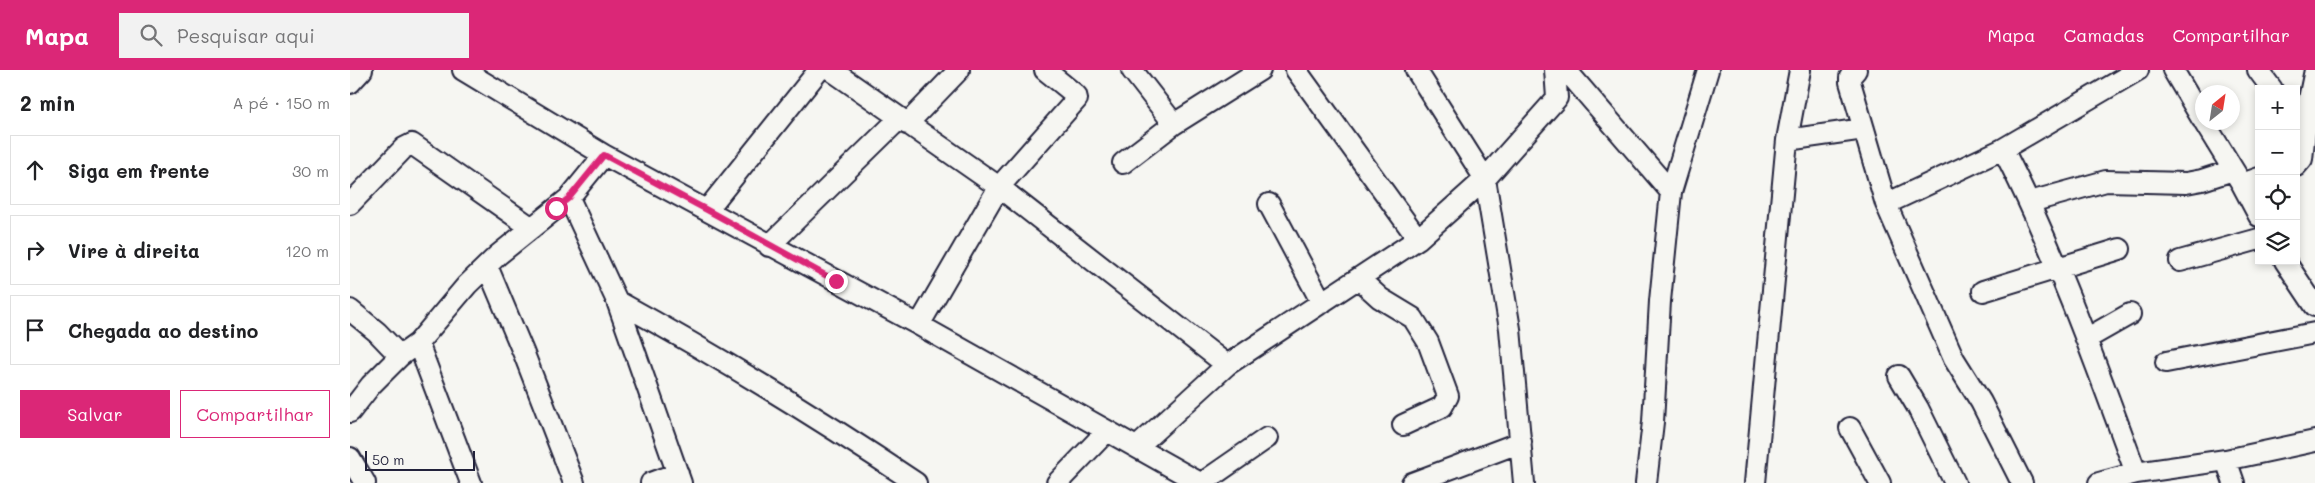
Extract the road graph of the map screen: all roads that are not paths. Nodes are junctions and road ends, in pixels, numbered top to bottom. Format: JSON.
{"nodes":[{"id":1,"x":362,"y":70,"type":"edge"},
{"id":2,"x":819,"y":70,"type":"edge"},
{"id":3,"x":831,"y":70,"type":"edge"},
{"id":4,"x":959,"y":70,"type":"edge"},
{"id":5,"x":1045,"y":70,"type":"edge"},
{"id":6,"x":1132,"y":70,"type":"edge"},
{"id":7,"x":1260,"y":70,"type":"edge"},
{"id":8,"x":1296,"y":70,"type":"edge"},
{"id":9,"x":1416,"y":70,"type":"edge"},
{"id":10,"x":1555,"y":70,"type":"edge"},
{"id":11,"x":1566,"y":70,"type":"edge"},
{"id":12,"x":1708,"y":70,"type":"edge"},
{"id":13,"x":1800,"y":70,"type":"edge"},
{"id":14,"x":1856,"y":70,"type":"edge"},
{"id":15,"x":2138,"y":70,"type":"edge"},
{"id":16,"x":2173,"y":70,"type":"edge"},
{"id":17,"x":2258,"y":70,"type":"edge"},
{"id":18,"x":2315,"y":70,"type":"edge"},
{"id":19,"x":475,"y":73,"type":"edge"},
{"id":20,"x":350,"y":83,"type":"edge"},
{"id":21,"x":2269,"y":85,"type":"edge"},
{"id":22,"x":2302,"y":102,"type":"edge"},
{"id":23,"x":2195,"y":107,"type":"edge"},
{"id":24,"x":903,"y":122,"type":"junction"},
{"id":25,"x":1174,"y":124,"type":"junction"},
{"id":26,"x":1864,"y":129,"type":"junction"},
{"id":27,"x":2210,"y":130,"type":"edge"},
{"id":28,"x":1786,"y":140,"type":"junction"},
{"id":29,"x":2002,"y":149,"type":"junction"},
{"id":30,"x":604,"y":155,"type":"junction"},
{"id":31,"x":2300,"y":161,"type":"edge"},
{"id":32,"x":1123,"y":163,"type":"dead end"},
{"id":33,"x":2245,"y":178,"type":"edge"},
{"id":34,"x":1485,"y":179,"type":"junction"},
{"id":35,"x":999,"y":187,"type":"junction"},
{"id":36,"x":1671,"y":192,"type":"junction"},
{"id":37,"x":569,"y":198,"type":"junction"},
{"id":38,"x":2030,"y":202,"type":"junction"},
{"id":39,"x":350,"y":204,"type":"edge"},
{"id":40,"x":1269,"y":204,"type":"dead end"},
{"id":41,"x":1886,"y":204,"type":"junction"},
{"id":42,"x":2255,"y":205,"type":"edge"},
{"id":43,"x":707,"y":210,"type":"junction"},
{"id":44,"x":532,"y":228,"type":"junction"},
{"id":45,"x":1418,"y":239,"type":"junction"},
{"id":46,"x":2255,"y":240,"type":"edge"},
{"id":47,"x":769,"y":246,"type":"junction"},
{"id":48,"x":2120,"y":249,"type":"dead end"},
{"id":49,"x":2180,"y":261,"type":"dead end"},
{"id":50,"x":2288,"y":265,"type":"edge"},
{"id":51,"x":487,"y":266,"type":"junction"},
{"id":52,"x":2057,"y":268,"type":"junction"},
{"id":53,"x":1359,"y":279,"type":"junction"},
{"id":54,"x":1983,"y":291,"type":"dead end"},
{"id":55,"x":617,"y":301,"type":"junction"},
{"id":56,"x":1322,"y":303,"type":"junction"},
{"id":57,"x":2315,"y":306,"type":"edge"},
{"id":58,"x":350,"y":310,"type":"edge"},
{"id":59,"x":2130,"y":314,"type":"dead end"},
{"id":60,"x":918,"y":325,"type":"junction"},
{"id":61,"x":2315,"y":333,"type":"edge"},
{"id":62,"x":2086,"y":339,"type":"junction"},
{"id":63,"x":418,"y":343,"type":"junction"},
{"id":64,"x":400,"y":356,"type":"junction"},
{"id":65,"x":2166,"y":362,"type":"dead end"},
{"id":66,"x":1227,"y":365,"type":"junction"},
{"id":67,"x":1899,"y":376,"type":"dead end"},
{"id":68,"x":350,"y":412,"type":"edge"},
{"id":69,"x":1403,"y":425,"type":"dead end"},
{"id":70,"x":1850,"y":428,"type":"dead end"},
{"id":71,"x":1106,"y":432,"type":"junction"},
{"id":72,"x":1267,"y":438,"type":"dead end"},
{"id":73,"x":2315,"y":441,"type":"edge"},
{"id":74,"x":1521,"y":442,"type":"junction"},
{"id":75,"x":1137,"y":447,"type":"junction"},
{"id":76,"x":350,"y":458,"type":"edge"},
{"id":77,"x":2226,"y":460,"type":"junction"},
{"id":78,"x":2136,"y":473,"type":"junction"},
{"id":79,"x":680,"y":478,"type":"edge"},
{"id":80,"x":365,"y":483,"type":"edge"},
{"id":81,"x":471,"y":483,"type":"edge"},
{"id":82,"x":574,"y":483,"type":"edge"},
{"id":83,"x":651,"y":483,"type":"edge"},
{"id":84,"x":916,"y":483,"type":"edge"},
{"id":85,"x":1057,"y":483,"type":"edge"},
{"id":86,"x":1201,"y":483,"type":"edge"},
{"id":87,"x":1412,"y":483,"type":"edge"},
{"id":88,"x":1524,"y":483,"type":"edge"},
{"id":89,"x":1646,"y":483,"type":"edge"},
{"id":90,"x":1755,"y":483,"type":"edge"},
{"id":91,"x":1880,"y":483,"type":"edge"},
{"id":92,"x":1955,"y":483,"type":"edge"},
{"id":93,"x":2022,"y":483,"type":"edge"},
{"id":94,"x":2099,"y":483,"type":"edge"},
{"id":95,"x":2234,"y":483,"type":"edge"}],
"edges":[{"from":1,"to":20,"type":"street"},
{"from":2,"to":43,"type":"street"},
{"from":3,"to":24,"type":"street"},
{"from":4,"to":24,"type":"street"},
{"from":5,"to":35,"type":"street"},
{"from":6,"to":25,"type":"street"},
{"from":7,"to":25,"type":"street"},
{"from":8,"to":45,"type":"street"},
{"from":9,"to":34,"type":"street"},
{"from":10,"to":34,"type":"street"},
{"from":11,"to":36,"type":"street"},
{"from":12,"to":36,"type":"street"},
{"from":13,"to":28,"type":"street"},
{"from":14,"to":26,"type":"street"},
{"from":15,"to":29,"type":"street"},
{"from":16,"to":23,"type":"street"},
{"from":17,"to":21,"type":"street"},
{"from":18,"to":22,"type":"street"},
{"from":19,"to":30,"type":"street"},
{"from":22,"to":31,"type":"street"},
{"from":24,"to":35,"type":"street"},
{"from":24,"to":47,"type":"street"},
{"from":25,"to":32,"type":"street"},
{"from":26,"to":28,"type":"street"},
{"from":26,"to":41,"type":"street"},
{"from":27,"to":33,"type":"street"},
{"from":28,"to":90,"type":"street"},
{"from":29,"to":38,"type":"street"},
{"from":29,"to":41,"type":"street"},
{"from":30,"to":37,"type":"street"},
{"from":30,"to":43,"type":"street"},
{"from":33,"to":38,"type":"street"},
{"from":33,"to":42,"type":"street"},
{"from":34,"to":45,"type":"street"},
{"from":34,"to":74,"type":"street"},
{"from":35,"to":60,"type":"street"},
{"from":35,"to":66,"type":"street"},
{"from":36,"to":89,"type":"street"},
{"from":37,"to":44,"type":"street"},
{"from":37,"to":55,"type":"street"},
{"from":38,"to":52,"type":"street"},
{"from":39,"to":44,"type":"street"},
{"from":40,"to":56,"type":"street"},
{"from":41,"to":93,"type":"street"},
{"from":43,"to":47,"type":"street"},
{"from":44,"to":51,"type":"street"},
{"from":45,"to":53,"type":"street"},
{"from":46,"to":49,"type":"street"},
{"from":47,"to":60,"type":"street"},
{"from":48,"to":52,"type":"street"},
{"from":50,"to":57,"type":"street"},
{"from":51,"to":63,"type":"street"},
{"from":51,"to":82,"type":"street"},
{"from":52,"to":54,"type":"street"},
{"from":52,"to":62,"type":"street"},
{"from":53,"to":56,"type":"street"},
{"from":53,"to":69,"type":"street"},
{"from":55,"to":79,"type":"street"},
{"from":55,"to":84,"type":"street"},
{"from":56,"to":66,"type":"street"},
{"from":58,"to":64,"type":"street"},
{"from":59,"to":62,"type":"street"},
{"from":60,"to":71,"type":"street"},
{"from":61,"to":65,"type":"street"},
{"from":62,"to":78,"type":"street"},
{"from":63,"to":64,"type":"street"},
{"from":63,"to":81,"type":"street"},
{"from":64,"to":68,"type":"street"},
{"from":66,"to":75,"type":"street"},
{"from":67,"to":92,"type":"street"},
{"from":70,"to":91,"type":"street"},
{"from":71,"to":75,"type":"street"},
{"from":71,"to":85,"type":"street"},
{"from":72,"to":86,"type":"street"},
{"from":73,"to":77,"type":"street"},
{"from":74,"to":87,"type":"street"},
{"from":74,"to":88,"type":"street"},
{"from":75,"to":86,"type":"street"},
{"from":76,"to":80,"type":"street"},
{"from":77,"to":78,"type":"street"},
{"from":77,"to":95,"type":"street"},
{"from":78,"to":94,"type":"street"},
{"from":79,"to":83,"type":"street"}]}
